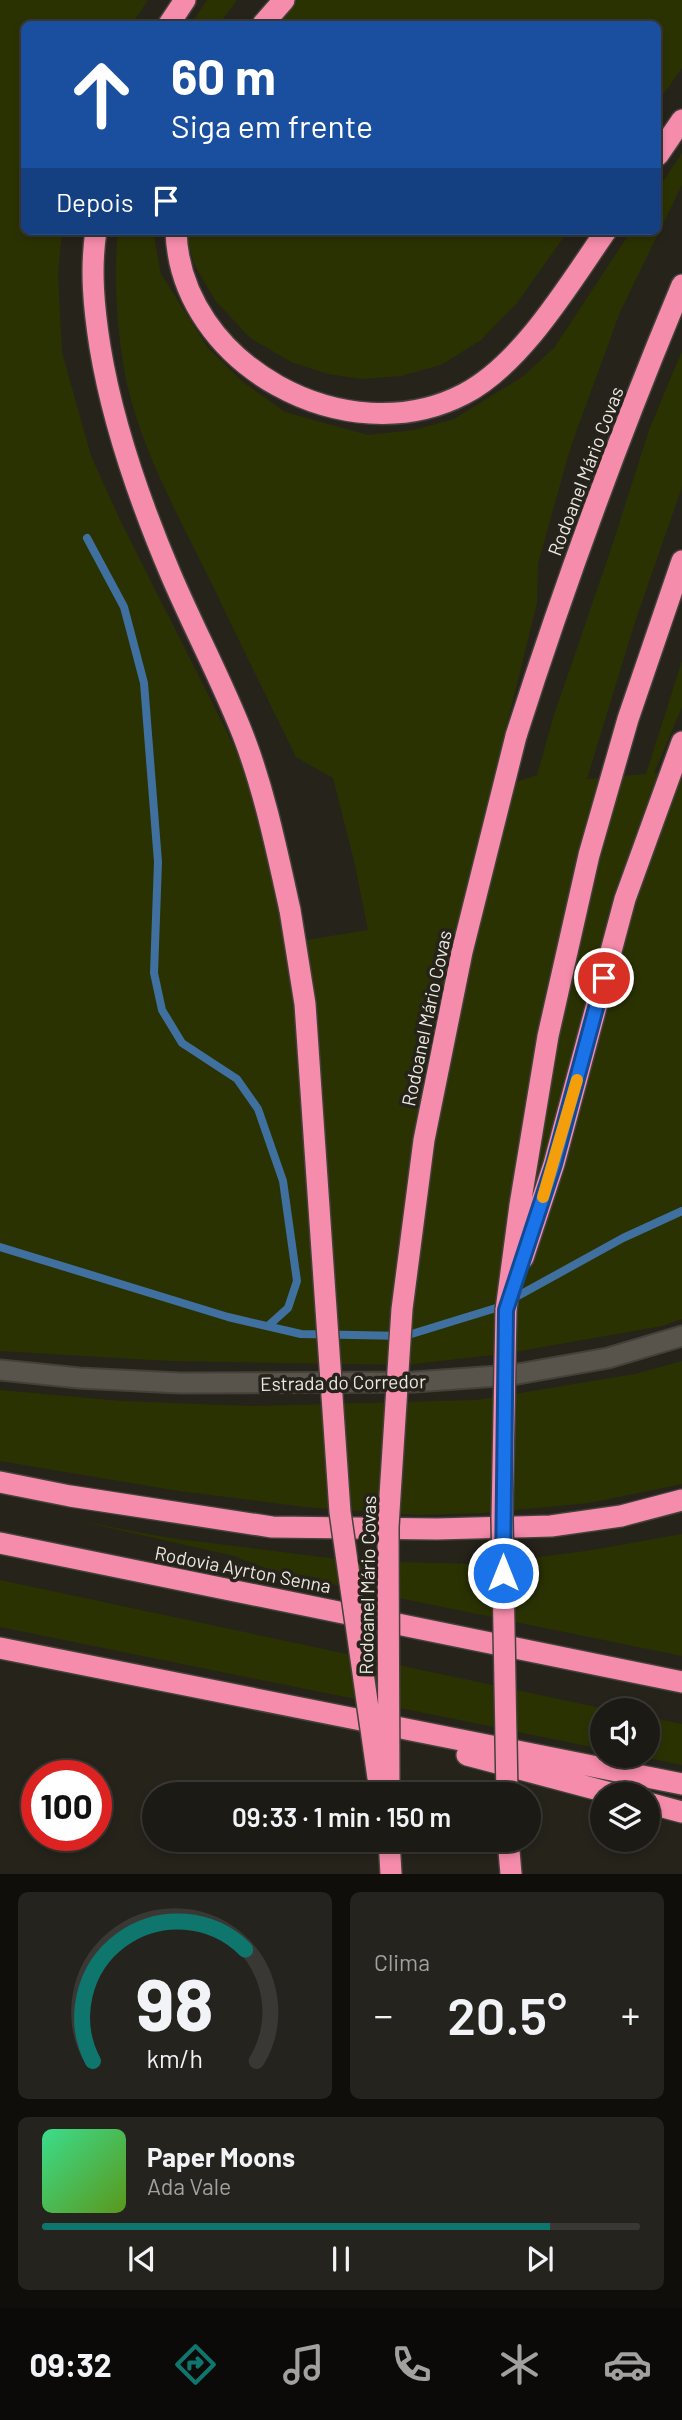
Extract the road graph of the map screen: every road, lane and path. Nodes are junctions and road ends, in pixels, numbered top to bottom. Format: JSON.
{"nodes":[{"id":1,"x":185,"y":0,"type":"edge"},
{"id":2,"x":284,"y":0,"type":"edge"},
{"id":3,"x":171,"y":21,"type":"edge"},
{"id":4,"x":266,"y":21,"type":"edge"},
{"id":5,"x":682,"y":120,"type":"edge"},
{"id":6,"x":661,"y":151,"type":"edge"},
{"id":7,"x":95,"y":235,"type":"edge"},
{"id":8,"x":176,"y":235,"type":"edge"},
{"id":9,"x":603,"y":235,"type":"edge"},
{"id":10,"x":682,"y":285,"type":"edge"},
{"id":11,"x":682,"y":561,"type":"edge"},
{"id":12,"x":682,"y":742,"type":"edge"},
{"id":13,"x":506,"y":1310,"type":"junction"},
{"id":14,"x":682,"y":1336,"type":"edge"},
{"id":15,"x":0,"y":1370,"type":"edge"},
{"id":16,"x":0,"y":1482,"type":"edge"},
{"id":17,"x":682,"y":1500,"type":"edge"},
{"id":18,"x":0,"y":1544,"type":"edge"},
{"id":19,"x":0,"y":1648,"type":"edge"},
{"id":20,"x":682,"y":1682,"type":"edge"},
{"id":21,"x":279,"y":1705,"type":"junction"},
{"id":22,"x":378,"y":1782,"type":"edge"},
{"id":23,"x":389,"y":1782,"type":"edge"},
{"id":24,"x":506,"y":1782,"type":"edge"},
{"id":25,"x":682,"y":1784,"type":"edge"},
{"id":26,"x":590,"y":1788,"type":"edge"},
{"id":27,"x":660,"y":1806,"type":"edge"},
{"id":28,"x":682,"y":1812,"type":"edge"},
{"id":29,"x":509,"y":1852,"type":"edge"},
{"id":30,"x":511,"y":1874,"type":"edge"}],
"edges":[{"from":1,"to":3,"type":"highway"},
{"from":2,"to":4,"type":"highway"},
{"from":5,"to":6,"type":"highway"},
{"from":7,"to":22,"type":"highway","bridge":true},
{"from":8,"to":9,"type":"highway"},
{"from":10,"to":23,"type":"highway","name":"Rodoanel Mário Covas","bridge":true},
{"from":11,"to":13,"type":"highway"},
{"from":12,"to":13,"type":"highway"},
{"from":13,"to":24,"type":"highway","bridge":true},
{"from":14,"to":15,"type":"street","name":"Estrada do Corredor"},
{"from":16,"to":17,"type":"highway"},
{"from":18,"to":20,"type":"highway","name":"Rodovia Ayrton Senna"},
{"from":19,"to":21,"type":"highway"},
{"from":21,"to":25,"type":"highway"},
{"from":21,"to":26,"type":"highway"},
{"from":27,"to":28,"type":"highway"},
{"from":29,"to":30,"type":"highway"}]}
